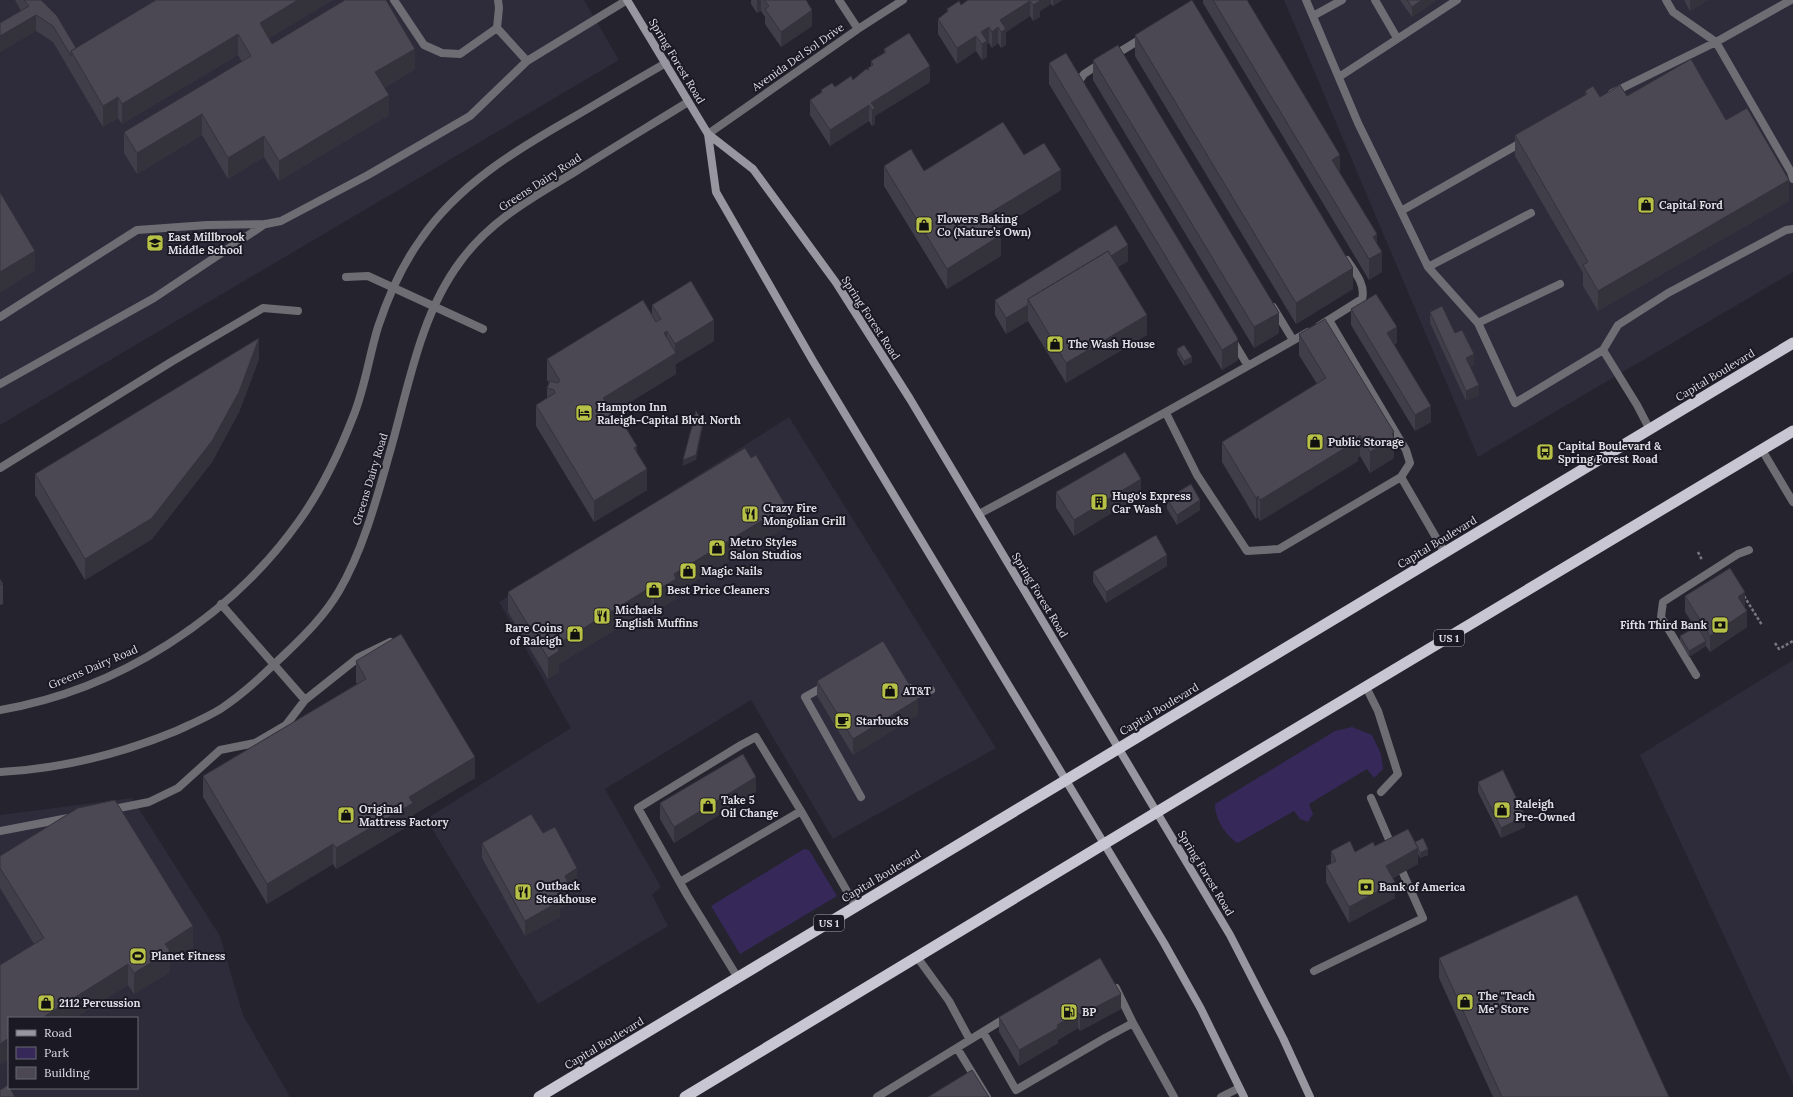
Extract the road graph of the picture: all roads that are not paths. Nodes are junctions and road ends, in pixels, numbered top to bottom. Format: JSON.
{"nodes":[{"id":1,"x":394,"y":0,"type":"edge"},
{"id":2,"x":498,"y":0,"type":"edge"},
{"id":3,"x":627,"y":0,"type":"edge"},
{"id":4,"x":839,"y":0,"type":"edge"},
{"id":5,"x":903,"y":0,"type":"edge"},
{"id":6,"x":1306,"y":0,"type":"edge"},
{"id":7,"x":1342,"y":0,"type":"edge"},
{"id":8,"x":1375,"y":0,"type":"edge"},
{"id":9,"x":1457,"y":0,"type":"edge"},
{"id":10,"x":1666,"y":0,"type":"edge"},
{"id":11,"x":1791,"y":0,"type":"edge"},
{"id":12,"x":1313,"y":16,"type":"junction"},
{"id":13,"x":497,"y":28,"type":"junction"},
{"id":14,"x":858,"y":29,"type":"junction"},
{"id":15,"x":1153,"y":31,"type":"edge"},
{"id":16,"x":1397,"y":38,"type":"junction"},
{"id":17,"x":1716,"y":42,"type":"junction"},
{"id":18,"x":527,"y":61,"type":"junction"},
{"id":19,"x":666,"y":64,"type":"junction"},
{"id":20,"x":1339,"y":77,"type":"junction"},
{"id":21,"x":1087,"y":94,"type":"edge"},
{"id":22,"x":1602,"y":98,"type":"edge"},
{"id":23,"x":688,"y":102,"type":"junction"},
{"id":24,"x":708,"y":134,"type":"junction"},
{"id":25,"x":1528,"y":138,"type":"edge"},
{"id":26,"x":1793,"y":179,"type":"edge"},
{"id":27,"x":1401,"y":211,"type":"junction"},
{"id":28,"x":1531,"y":212,"type":"dead end"},
{"id":29,"x":266,"y":224,"type":"junction"},
{"id":30,"x":1793,"y":229,"type":"edge"},
{"id":31,"x":1344,"y":254,"type":"edge"},
{"id":32,"x":1428,"y":267,"type":"junction"},
{"id":33,"x":346,"y":276,"type":"dead end"},
{"id":34,"x":1560,"y":284,"type":"dead end"},
{"id":35,"x":394,"y":286,"type":"junction"},
{"id":36,"x":1269,"y":300,"type":"edge"},
{"id":37,"x":435,"y":306,"type":"junction"},
{"id":38,"x":298,"y":312,"type":"dead end"},
{"id":39,"x":0,"y":317,"type":"edge"},
{"id":40,"x":1329,"y":320,"type":"junction"},
{"id":41,"x":1478,"y":323,"type":"junction"},
{"id":42,"x":483,"y":329,"type":"dead end"},
{"id":43,"x":1228,"y":332,"type":"edge"},
{"id":44,"x":1293,"y":340,"type":"junction"},
{"id":45,"x":1793,"y":344,"type":"edge"},
{"id":46,"x":1604,"y":350,"type":"junction"},
{"id":47,"x":1248,"y":366,"type":"junction"},
{"id":48,"x":0,"y":384,"type":"edge"},
{"id":49,"x":1166,"y":413,"type":"junction"},
{"id":50,"x":1650,"y":430,"type":"junction"},
{"id":51,"x":1793,"y":432,"type":"edge"},
{"id":52,"x":1762,"y":450,"type":"junction"},
{"id":53,"x":0,"y":468,"type":"edge"},
{"id":54,"x":1401,"y":477,"type":"junction"},
{"id":55,"x":1793,"y":502,"type":"edge"},
{"id":56,"x":979,"y":514,"type":"junction"},
{"id":57,"x":1749,"y":550,"type":"dead end"},
{"id":58,"x":1445,"y":553,"type":"junction"},
{"id":59,"x":221,"y":604,"type":"junction"},
{"id":60,"x":400,"y":637,"type":"edge"},
{"id":61,"x":274,"y":665,"type":"junction"},
{"id":62,"x":1696,"y":675,"type":"dead end"},
{"id":63,"x":831,"y":682,"type":"edge"},
{"id":64,"x":906,"y":683,"type":"edge"},
{"id":65,"x":1366,"y":687,"type":"junction"},
{"id":66,"x":931,"y":690,"type":"dead end"},
{"id":67,"x":304,"y":700,"type":"junction"},
{"id":68,"x":0,"y":710,"type":"edge"},
{"id":69,"x":1118,"y":748,"type":"junction"},
{"id":70,"x":0,"y":772,"type":"edge"},
{"id":71,"x":1066,"y":780,"type":"junction"},
{"id":72,"x":1381,"y":792,"type":"dead end"},
{"id":73,"x":861,"y":797,"type":"dead end"},
{"id":74,"x":1371,"y":798,"type":"dead end"},
{"id":75,"x":104,"y":811,"type":"edge"},
{"id":76,"x":801,"y":811,"type":"junction"},
{"id":77,"x":1157,"y":813,"type":"junction"},
{"id":78,"x":75,"y":817,"type":"edge"},
{"id":79,"x":0,"y":831,"type":"edge"},
{"id":80,"x":1105,"y":844,"type":"junction"},
{"id":81,"x":1394,"y":852,"type":"edge"},
{"id":82,"x":1402,"y":873,"type":"edge"},
{"id":83,"x":680,"y":882,"type":"junction"},
{"id":84,"x":856,"y":907,"type":"junction"},
{"id":85,"x":916,"y":957,"type":"junction"},
{"id":86,"x":1314,"y":971,"type":"dead end"},
{"id":87,"x":738,"y":978,"type":"junction"},
{"id":88,"x":1112,"y":981,"type":"edge"},
{"id":89,"x":1014,"y":1013,"type":"edge"},
{"id":90,"x":1133,"y":1023,"type":"junction"},
{"id":91,"x":983,"y":1032,"type":"junction"},
{"id":92,"x":970,"y":1040,"type":"junction"},
{"id":93,"x":957,"y":1048,"type":"junction"},
{"id":94,"x":1239,"y":1088,"type":"junction"},
{"id":95,"x":539,"y":1097,"type":"edge"},
{"id":96,"x":685,"y":1097,"type":"edge"},
{"id":97,"x":877,"y":1097,"type":"edge"},
{"id":98,"x":987,"y":1097,"type":"edge"},
{"id":99,"x":1174,"y":1097,"type":"edge"},
{"id":100,"x":1221,"y":1097,"type":"edge"},
{"id":101,"x":1244,"y":1097,"type":"edge"},
{"id":102,"x":1310,"y":1097,"type":"edge"}],
"edges":[{"from":1,"to":13,"type":"street"},
{"from":2,"to":13,"type":"street"},
{"from":3,"to":18,"type":"street"},
{"from":3,"to":19,"type":"main road","name":"Spring Forest Road"},
{"from":4,"to":14,"type":"street"},
{"from":5,"to":14,"type":"street","name":"Avenida Del Sol Drive"},
{"from":6,"to":12,"type":"street"},
{"from":7,"to":12,"type":"street"},
{"from":8,"to":16,"type":"street"},
{"from":9,"to":16,"type":"street"},
{"from":10,"to":17,"type":"street"},
{"from":11,"to":17,"type":"street"},
{"from":12,"to":20,"type":"street"},
{"from":13,"to":18,"type":"street"},
{"from":14,"to":24,"type":"street","name":"Avenida Del Sol Drive"},
{"from":15,"to":21,"type":"street"},
{"from":16,"to":20,"type":"street"},
{"from":17,"to":22,"type":"street"},
{"from":17,"to":26,"type":"street"},
{"from":18,"to":29,"type":"street"},
{"from":19,"to":23,"type":"main road","name":"Spring Forest Road"},
{"from":19,"to":35,"type":"street","name":"Greens Dairy Road"},
{"from":20,"to":27,"type":"street"},
{"from":23,"to":24,"type":"main road","name":"Spring Forest Road"},
{"from":23,"to":37,"type":"street","name":"Greens Dairy Road"},
{"from":24,"to":56,"type":"main road","name":"Spring Forest Road"},
{"from":24,"to":71,"type":"main road","name":"Spring Forest Road"},
{"from":25,"to":27,"type":"street"},
{"from":27,"to":32,"type":"street"},
{"from":28,"to":32,"type":"street"},
{"from":29,"to":39,"type":"street"},
{"from":29,"to":48,"type":"street"},
{"from":30,"to":46,"type":"street"},
{"from":31,"to":40,"type":"street"},
{"from":32,"to":41,"type":"street"},
{"from":33,"to":35,"type":"street"},
{"from":34,"to":41,"type":"street"},
{"from":35,"to":37,"type":"street"},
{"from":35,"to":59,"type":"street","name":"Greens Dairy Road"},
{"from":36,"to":44,"type":"street"},
{"from":37,"to":42,"type":"street"},
{"from":37,"to":61,"type":"street","name":"Greens Dairy Road"},
{"from":38,"to":53,"type":"street"},
{"from":40,"to":44,"type":"street"},
{"from":40,"to":54,"type":"street"},
{"from":41,"to":46,"type":"street"},
{"from":43,"to":47,"type":"street"},
{"from":44,"to":47,"type":"street"},
{"from":45,"to":50,"type":"highway","name":"Capital Boulevard","number":"US 1"},
{"from":46,"to":50,"type":"street"},
{"from":47,"to":49,"type":"street"},
{"from":49,"to":54,"type":"street"},
{"from":49,"to":56,"type":"street"},
{"from":50,"to":58,"type":"highway","name":"Capital Boulevard","number":"US 1"},
{"from":51,"to":52,"type":"highway","number":"US 1"},
{"from":52,"to":55,"type":"street"},
{"from":52,"to":65,"type":"highway","number":"US 1"},
{"from":54,"to":58,"type":"street"},
{"from":56,"to":69,"type":"main road","name":"Spring Forest Road"},
{"from":57,"to":62,"type":"street"},
{"from":58,"to":69,"type":"highway","name":"Capital Boulevard","number":"US 1"},
{"from":59,"to":61,"type":"street"},
{"from":59,"to":68,"type":"street","name":"Greens Dairy Road"},
{"from":60,"to":67,"type":"street"},
{"from":61,"to":67,"type":"street"},
{"from":61,"to":70,"type":"street","name":"Greens Dairy Road"},
{"from":63,"to":73,"type":"street"},
{"from":64,"to":66,"type":"street"},
{"from":65,"to":72,"type":"street"},
{"from":65,"to":77,"type":"highway","number":"US 1"},
{"from":67,"to":75,"type":"street"},
{"from":69,"to":71,"type":"highway","name":"Capital Boulevard","number":"US 1"},
{"from":69,"to":77,"type":"main road","name":"Spring Forest Road"},
{"from":71,"to":80,"type":"main road","name":"Spring Forest Road"},
{"from":71,"to":84,"type":"highway","name":"Capital Boulevard","number":"US 1"},
{"from":74,"to":81,"type":"street"},
{"from":76,"to":83,"type":"street"},
{"from":76,"to":83,"type":"street"},
{"from":76,"to":84,"type":"street"},
{"from":77,"to":80,"type":"highway","number":"US 1"},
{"from":77,"to":102,"type":"main road","name":"Spring Forest Road"},
{"from":78,"to":79,"type":"street"},
{"from":80,"to":85,"type":"highway","number":"US 1"},
{"from":80,"to":94,"type":"main road","name":"Spring Forest Road"},
{"from":82,"to":86,"type":"street"},
{"from":83,"to":87,"type":"street"},
{"from":84,"to":87,"type":"highway","name":"Capital Boulevard","number":"US 1"},
{"from":85,"to":92,"type":"street"},
{"from":85,"to":96,"type":"highway","number":"US 1"},
{"from":87,"to":95,"type":"highway","name":"Capital Boulevard","number":"US 1"},
{"from":88,"to":90,"type":"street"},
{"from":89,"to":91,"type":"street"},
{"from":90,"to":91,"type":"street"},
{"from":90,"to":99,"type":"street"},
{"from":91,"to":92,"type":"street"},
{"from":92,"to":93,"type":"street"},
{"from":93,"to":97,"type":"street"},
{"from":93,"to":98,"type":"street"},
{"from":94,"to":100,"type":"street"},
{"from":94,"to":101,"type":"main road","name":"Spring Forest Road"}]}
